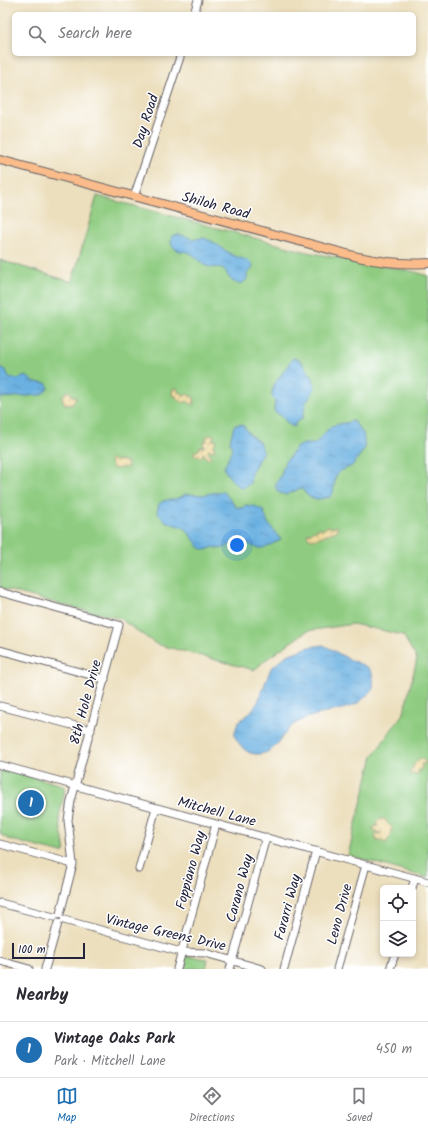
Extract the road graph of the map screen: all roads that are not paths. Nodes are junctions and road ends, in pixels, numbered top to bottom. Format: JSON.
{"nodes":[{"id":1,"x":198,"y":0,"type":"edge"},
{"id":2,"x":195,"y":12,"type":"edge"},
{"id":3,"x":180,"y":56,"type":"edge"},
{"id":4,"x":0,"y":160,"type":"edge"},
{"id":5,"x":134,"y":197,"type":"junction"},
{"id":6,"x":428,"y":263,"type":"edge"},
{"id":7,"x":0,"y":592,"type":"edge"},
{"id":8,"x":0,"y":650,"type":"edge"},
{"id":9,"x":105,"y":679,"type":"junction"},
{"id":10,"x":0,"y":706,"type":"edge"},
{"id":11,"x":91,"y":730,"type":"junction"},
{"id":12,"x":0,"y":765,"type":"edge"},
{"id":13,"x":75,"y":786,"type":"junction"},
{"id":14,"x":156,"y":808,"type":"junction"},
{"id":15,"x":216,"y":824,"type":"junction"},
{"id":16,"x":266,"y":837,"type":"junction"},
{"id":17,"x":0,"y":844,"type":"edge"},
{"id":18,"x":316,"y":851,"type":"junction"},
{"id":19,"x":73,"y":864,"type":"junction"},
{"id":20,"x":366,"y":865,"type":"junction"},
{"id":21,"x":139,"y":869,"type":"dead end"},
{"id":22,"x":415,"y":878,"type":"junction"},
{"id":23,"x":428,"y":882,"type":"edge"},
{"id":24,"x":413,"y":885,"type":"edge"},
{"id":25,"x":0,"y":903,"type":"edge"},
{"id":26,"x":59,"y":919,"type":"junction"},
{"id":27,"x":181,"y":952,"type":"junction"},
{"id":28,"x":393,"y":957,"type":"edge"},
{"id":29,"x":0,"y":961,"type":"edge"},
{"id":30,"x":232,"y":961,"type":"junction"},
{"id":31,"x":29,"y":969,"type":"edge"},
{"id":32,"x":45,"y":969,"type":"edge"},
{"id":33,"x":177,"y":969,"type":"edge"},
{"id":34,"x":230,"y":969,"type":"edge"},
{"id":35,"x":262,"y":969,"type":"edge"},
{"id":36,"x":284,"y":969,"type":"edge"},
{"id":37,"x":337,"y":969,"type":"edge"},
{"id":38,"x":390,"y":969,"type":"edge"}],
"edges":[{"from":1,"to":2,"type":"street"},
{"from":3,"to":5,"type":"street","name":"Day Road"},
{"from":4,"to":5,"type":"main road","name":"Shiloh Road"},
{"from":5,"to":6,"type":"main road","name":"Shiloh Road"},
{"from":7,"to":9,"type":"street","name":"8th Hole Drive"},
{"from":8,"to":9,"type":"street"},
{"from":9,"to":11,"type":"street","name":"8th Hole Drive"},
{"from":10,"to":11,"type":"street"},
{"from":11,"to":13,"type":"street","name":"8th Hole Drive"},
{"from":12,"to":13,"type":"street","name":"Mitchell Lane"},
{"from":13,"to":14,"type":"street","name":"Mitchell Lane"},
{"from":13,"to":19,"type":"street","name":"8th Hole Drive"},
{"from":14,"to":15,"type":"street","name":"Mitchell Lane"},
{"from":14,"to":21,"type":"street"},
{"from":15,"to":16,"type":"street","name":"Mitchell Lane"},
{"from":15,"to":27,"type":"street","name":"Foppiano Way"},
{"from":16,"to":18,"type":"street","name":"Mitchell Lane"},
{"from":16,"to":30,"type":"street","name":"Carano Way"},
{"from":17,"to":19,"type":"street"},
{"from":18,"to":20,"type":"street","name":"Mitchell Lane"},
{"from":18,"to":36,"type":"street","name":"Fararri Way"},
{"from":19,"to":26,"type":"street"},
{"from":20,"to":22,"type":"street","name":"Mitchell Lane"},
{"from":20,"to":37,"type":"street","name":"Leno Drive"},
{"from":22,"to":23,"type":"street","name":"Mitchell Lane"},
{"from":22,"to":24,"type":"street"},
{"from":25,"to":26,"type":"street","name":"Vintage Greens Drive"},
{"from":26,"to":27,"type":"street","name":"Vintage Greens Drive"},
{"from":26,"to":32,"type":"street"},
{"from":27,"to":30,"type":"street","name":"Vintage Greens Drive"},
{"from":27,"to":33,"type":"street","name":"Foppiano Way"},
{"from":28,"to":38,"type":"street"},
{"from":29,"to":31,"type":"street"},
{"from":30,"to":34,"type":"street","name":"Carano Way"},
{"from":30,"to":35,"type":"street","name":"Vintage Greens Drive"}]}
